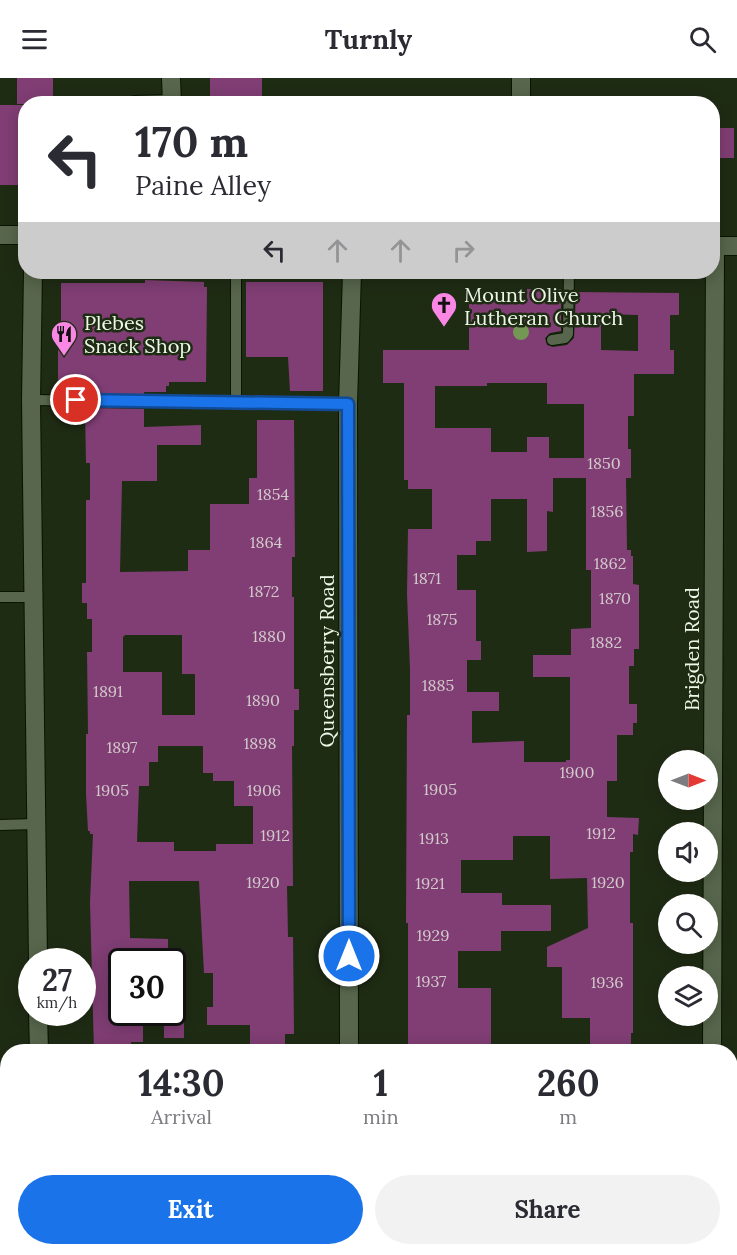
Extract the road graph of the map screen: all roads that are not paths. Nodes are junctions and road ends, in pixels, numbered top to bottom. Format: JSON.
{"nodes":[{"id":1,"x":171,"y":78,"type":"edge"},
{"id":2,"x":521,"y":78,"type":"edge"},
{"id":3,"x":172,"y":96,"type":"edge"},
{"id":4,"x":521,"y":96,"type":"edge"},
{"id":5,"x":0,"y":235,"type":"edge"},
{"id":6,"x":18,"y":235,"type":"edge"},
{"id":7,"x":720,"y":246,"type":"edge"},
{"id":8,"x":737,"y":246,"type":"edge"},
{"id":9,"x":33,"y":279,"type":"edge"},
{"id":10,"x":236,"y":279,"type":"edge"},
{"id":11,"x":352,"y":279,"type":"edge"},
{"id":12,"x":569,"y":279,"type":"edge"},
{"id":13,"x":714,"y":279,"type":"edge"},
{"id":14,"x":552,"y":340,"type":"dead end"},
{"id":15,"x":31,"y":400,"type":"junction"},
{"id":16,"x":236,"y":403,"type":"junction"},
{"id":17,"x":348,"y":404,"type":"junction"},
{"id":18,"x":0,"y":597,"type":"edge"},
{"id":19,"x":33,"y":597,"type":"junction"},
{"id":20,"x":36,"y":824,"type":"junction"},
{"id":21,"x":0,"y":825,"type":"edge"},
{"id":22,"x":38,"y":948,"type":"edge"},
{"id":23,"x":38,"y":1026,"type":"edge"},
{"id":24,"x":39,"y":1044,"type":"edge"},
{"id":25,"x":349,"y":1044,"type":"edge"},
{"id":26,"x":712,"y":1044,"type":"edge"}],
"edges":[{"from":1,"to":3,"type":"street"},
{"from":2,"to":4,"type":"street"},
{"from":5,"to":6,"type":"street"},
{"from":7,"to":8,"type":"street"},
{"from":9,"to":15,"type":"street"},
{"from":10,"to":16,"type":"lane"},
{"from":11,"to":17,"type":"street","name":"Queensberry Road"},
{"from":12,"to":14,"type":"lane"},
{"from":13,"to":26,"type":"street","name":"Brigden Road"},
{"from":15,"to":16,"type":"lane"},
{"from":15,"to":19,"type":"street"},
{"from":16,"to":17,"type":"lane"},
{"from":17,"to":25,"type":"street","name":"Queensberry Road"},
{"from":18,"to":19,"type":"lane"},
{"from":19,"to":20,"type":"street"},
{"from":20,"to":21,"type":"lane"},
{"from":20,"to":22,"type":"street"},
{"from":23,"to":24,"type":"street"}]}
